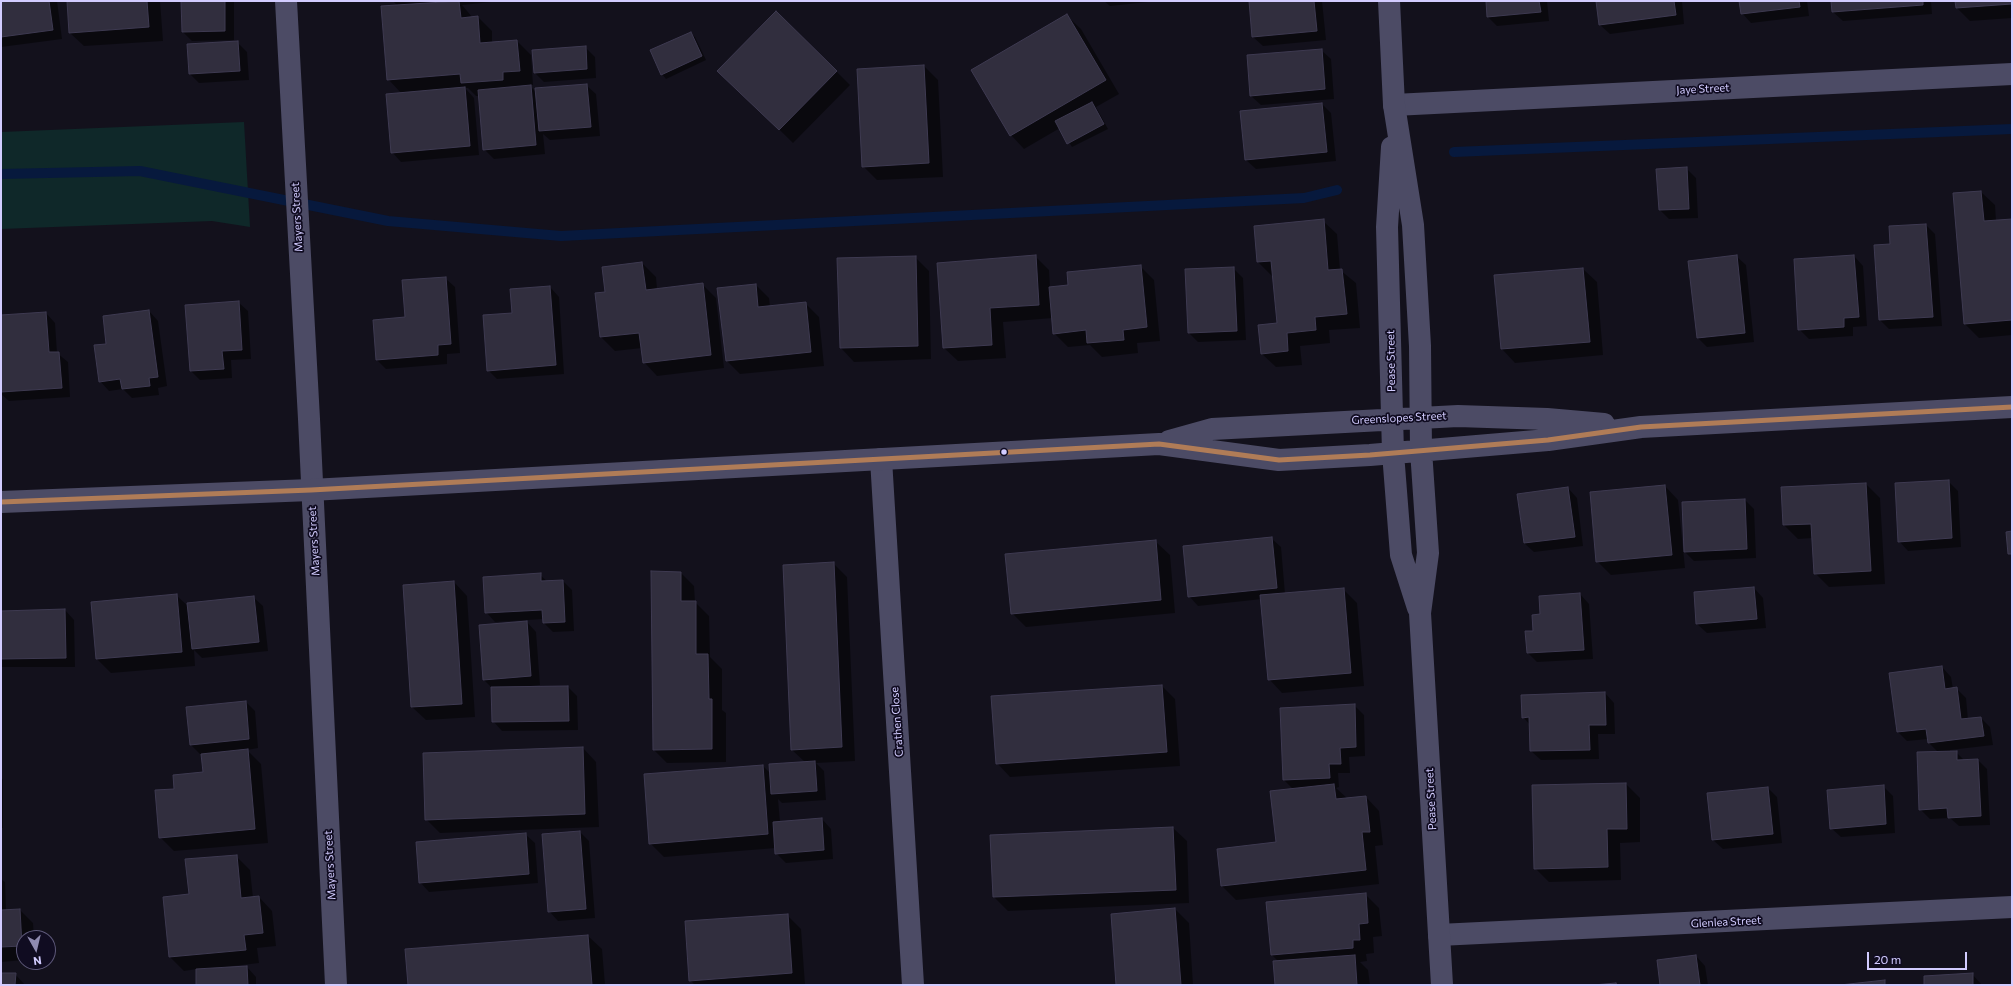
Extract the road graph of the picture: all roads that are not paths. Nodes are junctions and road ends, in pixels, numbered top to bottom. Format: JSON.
{"nodes":[{"id":1,"x":286,"y":1,"type":"edge"},
{"id":2,"x":1389,"y":1,"type":"edge"},
{"id":3,"x":2012,"y":74,"type":"edge"},
{"id":4,"x":1394,"y":105,"type":"junction"},
{"id":5,"x":2012,"y":408,"type":"edge"},
{"id":6,"x":1422,"y":417,"type":"junction"},
{"id":7,"x":1392,"y":418,"type":"junction"},
{"id":8,"x":1641,"y":427,"type":"junction"},
{"id":9,"x":1159,"y":444,"type":"junction"},
{"id":10,"x":1421,"y":450,"type":"junction"},
{"id":11,"x":1393,"y":453,"type":"junction"},
{"id":12,"x":881,"y":459,"type":"junction"},
{"id":13,"x":311,"y":490,"type":"junction"},
{"id":14,"x":1,"y":502,"type":"edge"},
{"id":15,"x":1420,"y":613,"type":"junction"},
{"id":16,"x":2012,"y":908,"type":"edge"},
{"id":17,"x":1439,"y":935,"type":"junction"},
{"id":18,"x":336,"y":985,"type":"edge"},
{"id":19,"x":913,"y":985,"type":"edge"},
{"id":20,"x":1442,"y":985,"type":"edge"}],
"edges":[{"from":1,"to":13,"type":"street","name":"Mayers Street"},
{"from":2,"to":4,"type":"street","name":"Pease Street"},
{"from":3,"to":4,"type":"street","name":"Jaye Street"},
{"from":4,"to":6,"type":"street","name":"Pease Street"},
{"from":4,"to":7,"type":"street","name":"Pease Street"},
{"from":5,"to":8,"type":"street","name":"Greenslopes Street"},
{"from":6,"to":7,"type":"street","name":"Greenslopes Street"},
{"from":6,"to":8,"type":"street","name":"Greenslopes Street"},
{"from":6,"to":10,"type":"street","name":"Pease Street"},
{"from":7,"to":9,"type":"street","name":"Greenslopes Street"},
{"from":7,"to":11,"type":"street","name":"Pease Street"},
{"from":8,"to":10,"type":"street","name":"Greenslopes Street"},
{"from":9,"to":11,"type":"street","name":"Greenslopes Street"},
{"from":9,"to":12,"type":"street","name":"Greenslopes Street"},
{"from":10,"to":11,"type":"street","name":"Greenslopes Street"},
{"from":10,"to":15,"type":"street","name":"Pease Street"},
{"from":11,"to":15,"type":"street","name":"Pease Street"},
{"from":12,"to":13,"type":"street","name":"Greenslopes Street"},
{"from":12,"to":19,"type":"street","name":"Crathen Close"},
{"from":13,"to":14,"type":"street","name":"Greenslopes Street"},
{"from":13,"to":18,"type":"street","name":"Mayers Street"},
{"from":15,"to":17,"type":"street","name":"Pease Street"},
{"from":16,"to":17,"type":"street","name":"Glenlea Street"},
{"from":17,"to":20,"type":"street","name":"Pease Street"}]}
